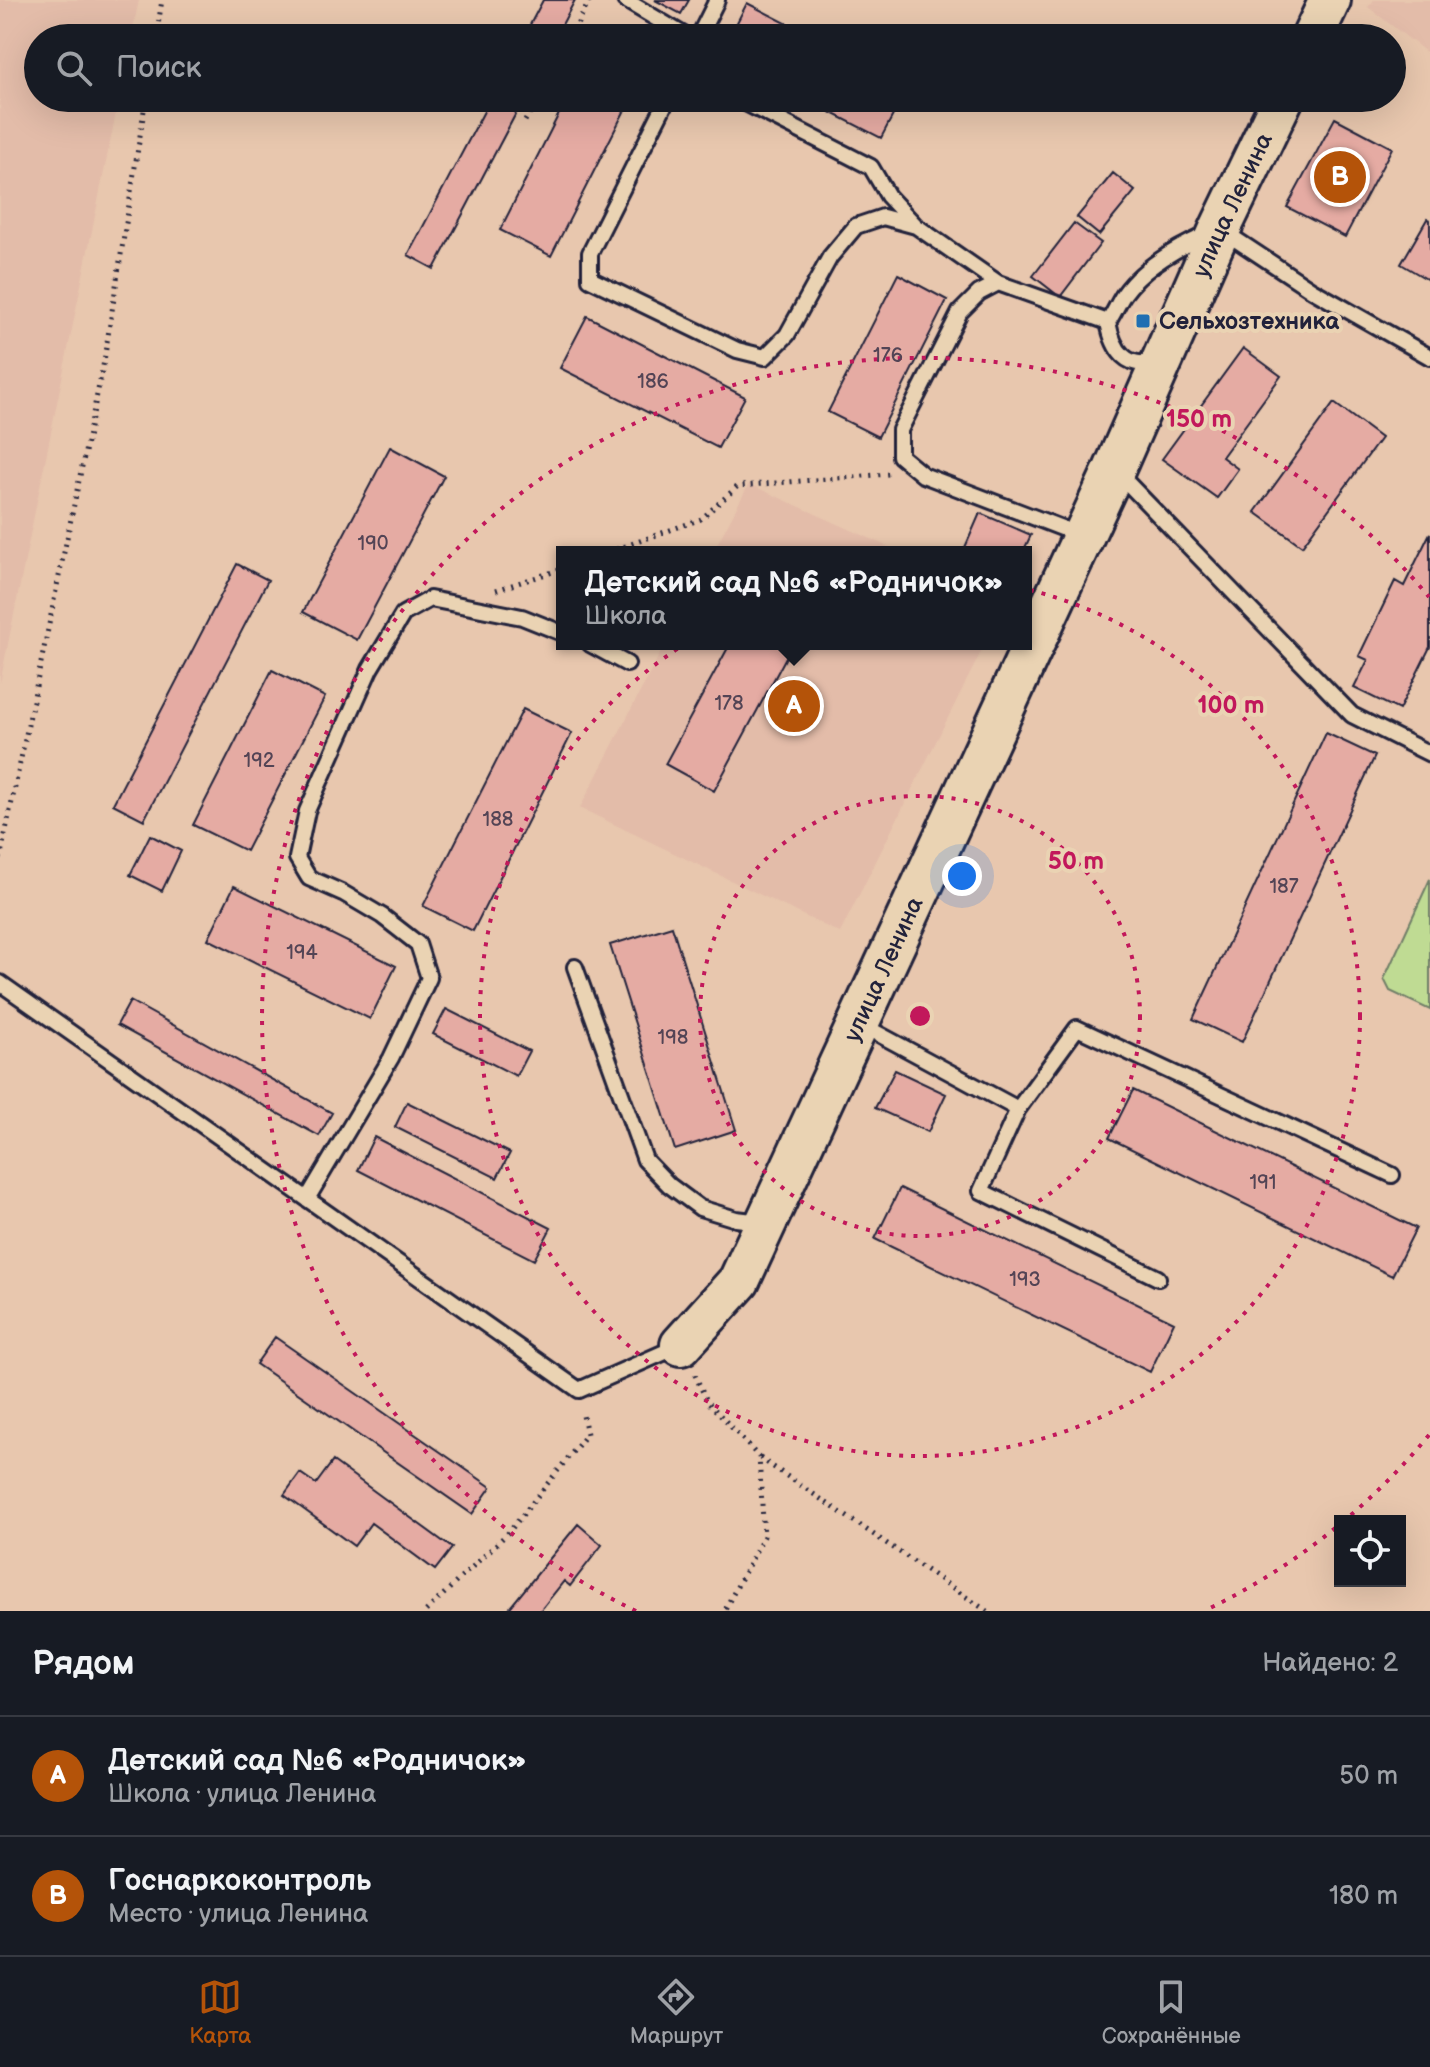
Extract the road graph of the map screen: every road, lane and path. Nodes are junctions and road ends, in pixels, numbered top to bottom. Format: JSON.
{"nodes":[{"id":1,"x":162,"y":0,"type":"edge"},
{"id":2,"x":590,"y":0,"type":"edge"},
{"id":3,"x":625,"y":0,"type":"edge"},
{"id":4,"x":717,"y":0,"type":"edge"},
{"id":5,"x":1330,"y":0,"type":"edge"},
{"id":6,"x":158,"y":24,"type":"edge"},
{"id":7,"x":577,"y":24,"type":"edge"},
{"id":8,"x":665,"y":24,"type":"edge"},
{"id":9,"x":705,"y":24,"type":"edge"},
{"id":10,"x":1319,"y":24,"type":"edge"},
{"id":11,"x":144,"y":112,"type":"edge"},
{"id":12,"x":530,"y":112,"type":"edge"},
{"id":13,"x":661,"y":112,"type":"edge"},
{"id":14,"x":763,"y":112,"type":"edge"},
{"id":15,"x":1276,"y":112,"type":"edge"},
{"id":16,"x":525,"y":121,"type":"dead end"},
{"id":17,"x":916,"y":226,"type":"junction"},
{"id":18,"x":1220,"y":229,"type":"junction"},
{"id":19,"x":998,"y":283,"type":"junction"},
{"id":20,"x":1108,"y":322,"type":"junction"},
{"id":21,"x":1430,"y":357,"type":"edge"},
{"id":22,"x":1163,"y":358,"type":"junction"},
{"id":23,"x":1114,"y":470,"type":"junction"},
{"id":24,"x":923,"y":475,"type":"junction"},
{"id":25,"x":1083,"y":537,"type":"junction"},
{"id":26,"x":626,"y":546,"type":"edge"},
{"id":27,"x":556,"y":571,"type":"edge"},
{"id":28,"x":453,"y":603,"type":"junction"},
{"id":29,"x":556,"y":631,"type":"edge"},
{"id":30,"x":1032,"y":647,"type":"edge"},
{"id":31,"x":601,"y":650,"type":"edge"},
{"id":32,"x":1031,"y":650,"type":"edge"},
{"id":33,"x":627,"y":664,"type":"dead end"},
{"id":34,"x":1430,"y":754,"type":"edge"},
{"id":35,"x":0,"y":859,"type":"edge"},
{"id":36,"x":575,"y":967,"type":"dead end"},
{"id":37,"x":0,"y":983,"type":"edge"},
{"id":38,"x":858,"y":1023,"type":"junction"},
{"id":39,"x":1018,"y":1109,"type":"junction"},
{"id":40,"x":1392,"y":1175,"type":"dead end"},
{"id":41,"x":307,"y":1199,"type":"junction"},
{"id":42,"x":766,"y":1222,"type":"junction"},
{"id":43,"x":1158,"y":1278,"type":"dead end"},
{"id":44,"x":681,"y":1345,"type":"junction"},
{"id":45,"x":579,"y":1390,"type":"junction"},
{"id":46,"x":759,"y":1457,"type":"junction"},
{"id":47,"x":426,"y":1611,"type":"edge"},
{"id":48,"x":724,"y":1611,"type":"edge"},
{"id":49,"x":987,"y":1611,"type":"edge"}],
"edges":[{"from":1,"to":6,"type":"path"},
{"from":2,"to":7,"type":"path"},
{"from":3,"to":8,"type":"lane"},
{"from":4,"to":9,"type":"lane"},
{"from":5,"to":10,"type":"street"},
{"from":11,"to":35,"type":"path"},
{"from":12,"to":16,"type":"path"},
{"from":13,"to":17,"type":"lane"},
{"from":14,"to":17,"type":"lane"},
{"from":15,"to":18,"type":"street","name":"улица Ленина"},
{"from":17,"to":19,"type":"lane"},
{"from":18,"to":20,"type":"lane"},
{"from":18,"to":21,"type":"lane"},
{"from":18,"to":22,"type":"street","name":"улица Ленина"},
{"from":19,"to":20,"type":"lane"},
{"from":19,"to":24,"type":"lane"},
{"from":20,"to":22,"type":"lane"},
{"from":22,"to":23,"type":"street","name":"улица Ленина"},
{"from":23,"to":25,"type":"street","name":"улица Ленина"},
{"from":23,"to":34,"type":"lane"},
{"from":24,"to":25,"type":"lane"},
{"from":24,"to":26,"type":"path"},
{"from":25,"to":30,"type":"street","name":"улица Ленина"},
{"from":27,"to":28,"type":"path"},
{"from":28,"to":29,"type":"lane"},
{"from":28,"to":41,"type":"lane"},
{"from":31,"to":33,"type":"lane"},
{"from":32,"to":38,"type":"street","name":"улица Ленина"},
{"from":36,"to":42,"type":"lane"},
{"from":37,"to":41,"type":"lane"},
{"from":38,"to":39,"type":"lane"},
{"from":38,"to":42,"type":"street","name":"улица Ленина"},
{"from":39,"to":40,"type":"lane"},
{"from":39,"to":43,"type":"lane"},
{"from":41,"to":45,"type":"lane"},
{"from":42,"to":44,"type":"street","name":"улица Ленина"},
{"from":44,"to":45,"type":"lane"},
{"from":44,"to":46,"type":"path"},
{"from":45,"to":47,"type":"path"},
{"from":46,"to":48,"type":"path"},
{"from":46,"to":49,"type":"path"}]}
